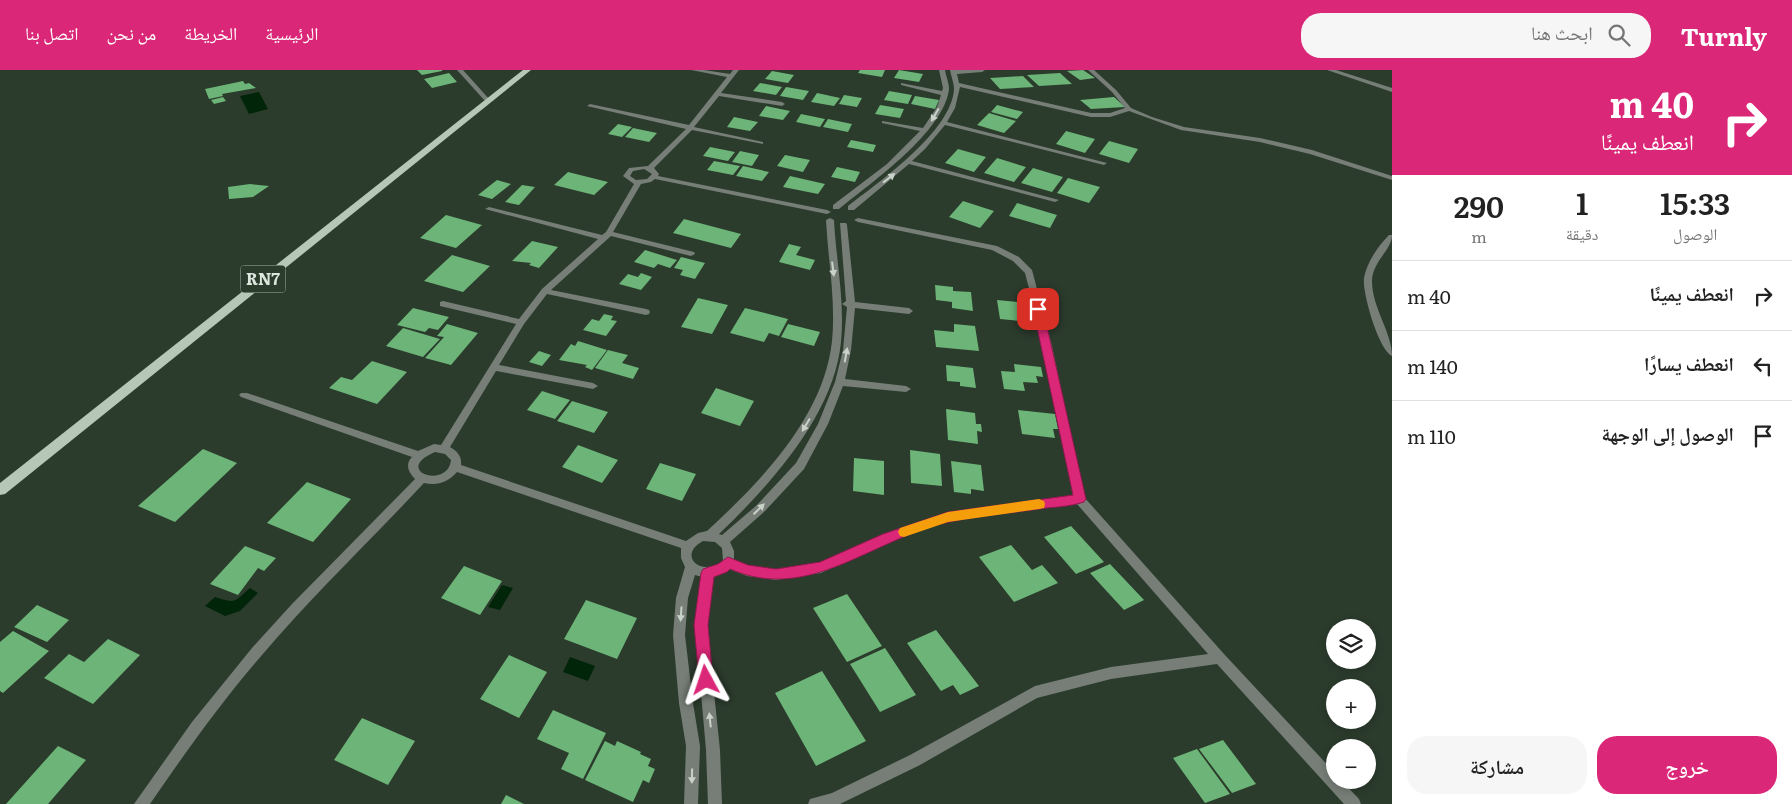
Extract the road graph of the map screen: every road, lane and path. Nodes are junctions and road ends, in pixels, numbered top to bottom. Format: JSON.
{"nodes":[{"id":1,"x":460,"y":70,"type":"edge"},
{"id":2,"x":694,"y":70,"type":"edge"},
{"id":3,"x":736,"y":70,"type":"edge"},
{"id":4,"x":942,"y":70,"type":"edge"},
{"id":5,"x":982,"y":70,"type":"edge"},
{"id":6,"x":1091,"y":70,"type":"edge"},
{"id":7,"x":1330,"y":70,"type":"edge"},
{"id":8,"x":954,"y":71,"type":"edge"},
{"id":9,"x":522,"y":72,"type":"edge"},
{"id":10,"x":730,"y":76,"type":"junction"},
{"id":11,"x":903,"y":84,"type":"dead end"},
{"id":12,"x":958,"y":85,"type":"junction"},
{"id":13,"x":1392,"y":90,"type":"edge"},
{"id":14,"x":719,"y":94,"type":"junction"},
{"id":15,"x":946,"y":94,"type":"junction"},
{"id":16,"x":488,"y":101,"type":"junction"},
{"id":17,"x":782,"y":104,"type":"dead end"},
{"id":18,"x":590,"y":106,"type":"dead end"},
{"id":19,"x":1129,"y":110,"type":"junction"},
{"id":20,"x":884,"y":122,"type":"dead end"},
{"id":21,"x":944,"y":123,"type":"junction"},
{"id":22,"x":690,"y":128,"type":"junction"},
{"id":23,"x":926,"y":130,"type":"junction"},
{"id":24,"x":761,"y":143,"type":"dead end"},
{"id":25,"x":909,"y":162,"type":"junction"},
{"id":26,"x":1104,"y":164,"type":"dead end"},
{"id":27,"x":650,"y":168,"type":"junction"},
{"id":28,"x":655,"y":177,"type":"junction"},
{"id":29,"x":1392,"y":178,"type":"edge"},
{"id":30,"x":638,"y":182,"type":"junction"},
{"id":31,"x":1055,"y":200,"type":"dead end"},
{"id":32,"x":836,"y":207,"type":"junction"},
{"id":33,"x":489,"y":208,"type":"dead end"},
{"id":34,"x":851,"y":208,"type":"junction"},
{"id":35,"x":828,"y":216,"type":"junction"},
{"id":36,"x":858,"y":220,"type":"junction"},
{"id":37,"x":842,"y":224,"type":"junction"},
{"id":38,"x":607,"y":236,"type":"junction"},
{"id":39,"x":1392,"y":237,"type":"edge"},
{"id":40,"x":691,"y":254,"type":"dead end"},
{"id":41,"x":545,"y":292,"type":"junction"},
{"id":42,"x":837,"y":302,"type":"junction"},
{"id":43,"x":443,"y":304,"type":"dead end"},
{"id":44,"x":851,"y":305,"type":"junction"},
{"id":45,"x":909,"y":311,"type":"dead end"},
{"id":46,"x":646,"y":312,"type":"dead end"},
{"id":47,"x":520,"y":322,"type":"junction"},
{"id":48,"x":1392,"y":353,"type":"edge"},
{"id":49,"x":493,"y":367,"type":"junction"},
{"id":50,"x":840,"y":382,"type":"junction"},
{"id":51,"x":593,"y":386,"type":"dead end"},
{"id":52,"x":906,"y":389,"type":"dead end"},
{"id":53,"x":244,"y":395,"type":"dead end"},
{"id":54,"x":444,"y":448,"type":"junction"},
{"id":55,"x":419,"y":455,"type":"junction"},
{"id":56,"x":455,"y":467,"type":"junction"},
{"id":57,"x":421,"y":479,"type":"junction"},
{"id":58,"x":0,"y":490,"type":"edge"},
{"id":59,"x":1080,"y":499,"type":"junction"},
{"id":60,"x":710,"y":536,"type":"junction"},
{"id":61,"x":723,"y":541,"type":"junction"},
{"id":62,"x":688,"y":546,"type":"junction"},
{"id":63,"x":728,"y":562,"type":"junction"},
{"id":64,"x":691,"y":567,"type":"junction"},
{"id":65,"x":708,"y":573,"type":"junction"},
{"id":66,"x":1220,"y":658,"type":"junction"},
{"id":67,"x":142,"y":804,"type":"edge"},
{"id":68,"x":691,"y":804,"type":"edge"},
{"id":69,"x":715,"y":804,"type":"edge"},
{"id":70,"x":815,"y":804,"type":"edge"},
{"id":71,"x":1354,"y":804,"type":"edge"}],
"edges":[{"from":1,"to":16,"type":"street"},
{"from":2,"to":10,"type":"street"},
{"from":3,"to":10,"type":"street"},
{"from":4,"to":15,"type":"street"},
{"from":5,"to":8,"type":"street"},
{"from":6,"to":19,"type":"street"},
{"from":7,"to":13,"type":"street"},
{"from":8,"to":12,"type":"street"},
{"from":9,"to":16,"type":"main road","number":"RN7"},
{"from":10,"to":14,"type":"street"},
{"from":11,"to":15,"type":"street"},
{"from":12,"to":19,"type":"street"},
{"from":12,"to":21,"type":"street"},
{"from":14,"to":17,"type":"street"},
{"from":14,"to":22,"type":"street"},
{"from":15,"to":23,"type":"street","one_way":true},
{"from":16,"to":58,"type":"main road","number":"RN7"},
{"from":18,"to":22,"type":"street"},
{"from":19,"to":29,"type":"street"},
{"from":20,"to":23,"type":"street"},
{"from":21,"to":25,"type":"street"},
{"from":21,"to":26,"type":"street"},
{"from":22,"to":24,"type":"street"},
{"from":22,"to":27,"type":"street"},
{"from":23,"to":32,"type":"street"},
{"from":25,"to":31,"type":"street"},
{"from":34,"to":25,"type":"street","one_way":true},
{"from":27,"to":28,"type":"street"},
{"from":27,"to":30,"type":"street"},
{"from":28,"to":30,"type":"street"},
{"from":28,"to":35,"type":"street"},
{"from":30,"to":38,"type":"street"},
{"from":32,"to":34,"type":"street"},
{"from":32,"to":35,"type":"street"},
{"from":33,"to":38,"type":"street"},
{"from":34,"to":36,"type":"street"},
{"from":35,"to":37,"type":"street"},
{"from":35,"to":42,"type":"street","one_way":true},
{"from":36,"to":37,"type":"street"},
{"from":36,"to":59,"type":"street"},
{"from":37,"to":44,"type":"street"},
{"from":38,"to":40,"type":"street"},
{"from":38,"to":41,"type":"street"},
{"from":39,"to":48,"type":"street"},
{"from":41,"to":46,"type":"street"},
{"from":41,"to":47,"type":"street"},
{"from":42,"to":44,"type":"street"},
{"from":42,"to":60,"type":"street","one_way":true},
{"from":43,"to":47,"type":"street"},
{"from":44,"to":45,"type":"street"},
{"from":50,"to":44,"type":"street","one_way":true},
{"from":47,"to":49,"type":"street"},
{"from":49,"to":51,"type":"street"},
{"from":49,"to":54,"type":"street"},
{"from":50,"to":52,"type":"street"},
{"from":61,"to":50,"type":"street","one_way":true},
{"from":53,"to":55,"type":"street"},
{"from":54,"to":55,"type":"street"},
{"from":54,"to":56,"type":"street"},
{"from":55,"to":57,"type":"street"},
{"from":56,"to":57,"type":"street"},
{"from":56,"to":62,"type":"street"},
{"from":57,"to":67,"type":"street"},
{"from":59,"to":63,"type":"street"},
{"from":59,"to":66,"type":"street"},
{"from":60,"to":61,"type":"street"},
{"from":60,"to":62,"type":"street"},
{"from":61,"to":63,"type":"street"},
{"from":62,"to":64,"type":"street"},
{"from":63,"to":65,"type":"street"},
{"from":64,"to":65,"type":"street"},
{"from":64,"to":68,"type":"street","one_way":true},
{"from":69,"to":65,"type":"street","one_way":true},
{"from":66,"to":70,"type":"street"},
{"from":66,"to":71,"type":"street"}]}
